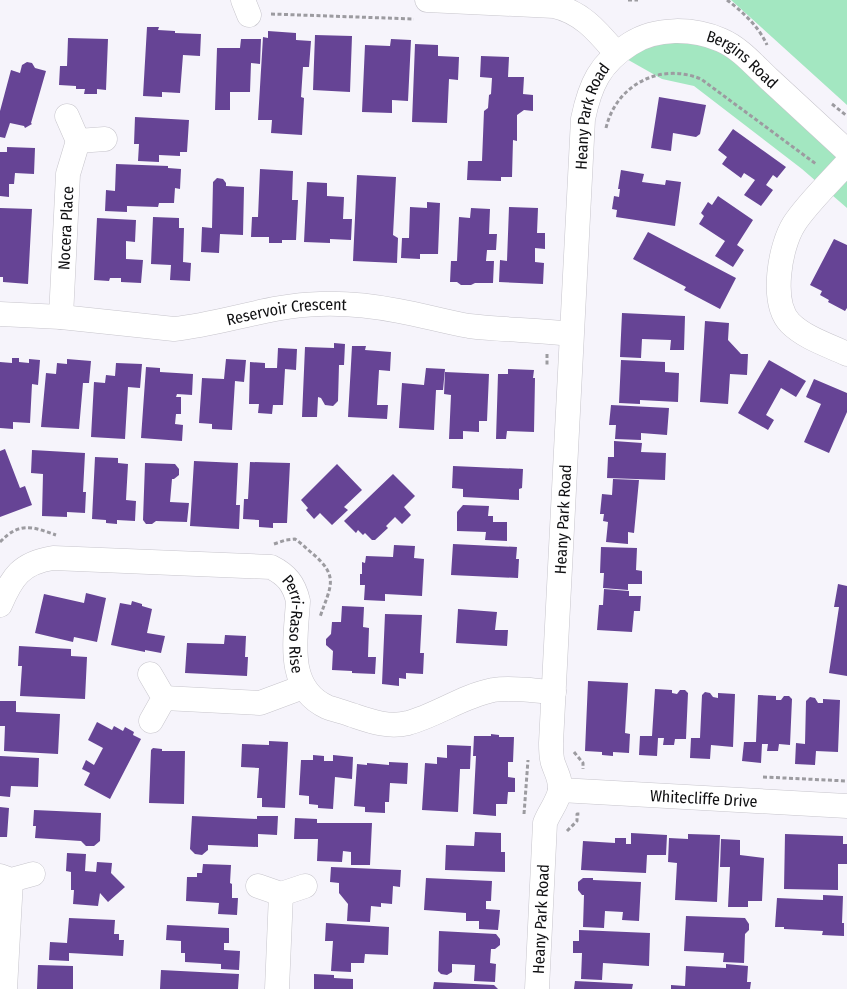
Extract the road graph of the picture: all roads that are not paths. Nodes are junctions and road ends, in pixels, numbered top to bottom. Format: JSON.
{"nodes":[{"id":1,"x":422,"y":10,"type":"edge"},
{"id":2,"x":616,"y":53,"type":"junction"},
{"id":3,"x":67,"y":116,"type":"dead end"},
{"id":4,"x":105,"y":139,"type":"dead end"},
{"id":5,"x":78,"y":141,"type":"junction"},
{"id":6,"x":847,"y":151,"type":"edge"},
{"id":7,"x":847,"y":163,"type":"edge"},
{"id":8,"x":0,"y":314,"type":"edge"},
{"id":9,"x":60,"y":317,"type":"junction"},
{"id":10,"x":571,"y":334,"type":"junction"},
{"id":11,"x":847,"y":354,"type":"edge"},
{"id":12,"x":0,"y":605,"type":"edge"},
{"id":13,"x":150,"y":674,"type":"dead end"},
{"id":14,"x":303,"y":687,"type":"junction"},
{"id":15,"x":554,"y":692,"type":"junction"},
{"id":16,"x":164,"y":698,"type":"junction"},
{"id":17,"x":151,"y":721,"type":"dead end"},
{"id":18,"x":560,"y":790,"type":"junction"},
{"id":19,"x":847,"y":806,"type":"edge"},
{"id":20,"x":14,"y":877,"type":"edge"},
{"id":21,"x":258,"y":886,"type":"dead end"},
{"id":22,"x":305,"y":886,"type":"dead end"},
{"id":23,"x":282,"y":894,"type":"junction"},
{"id":24,"x":5,"y":989,"type":"edge"},
{"id":25,"x":277,"y":989,"type":"edge"},
{"id":26,"x":537,"y":989,"type":"edge"}],
"edges":[{"from":1,"to":2,"type":"street"},
{"from":2,"to":6,"type":"street","name":"Bergins Road"},
{"from":2,"to":10,"type":"street","name":"Heany Park Road"},
{"from":3,"to":5,"type":"street"},
{"from":4,"to":5,"type":"street"},
{"from":5,"to":9,"type":"street","name":"Nocera Place"},
{"from":7,"to":11,"type":"street"},
{"from":8,"to":9,"type":"street","name":"Reservoir Crescent"},
{"from":9,"to":10,"type":"street","name":"Reservoir Crescent"},
{"from":10,"to":15,"type":"street","name":"Heany Park Road"},
{"from":12,"to":14,"type":"street","name":"Perri-Raso Rise"},
{"from":13,"to":16,"type":"street"},
{"from":14,"to":15,"type":"street","name":"Perri-Raso Rise"},
{"from":14,"to":16,"type":"street"},
{"from":15,"to":18,"type":"street","name":"Heany Park Road"},
{"from":16,"to":17,"type":"street"},
{"from":18,"to":19,"type":"street","name":"Whitecliffe Drive"},
{"from":18,"to":26,"type":"street","name":"Heany Park Road"},
{"from":20,"to":24,"type":"street"},
{"from":21,"to":23,"type":"street"},
{"from":22,"to":23,"type":"street"},
{"from":23,"to":25,"type":"street"}]}
